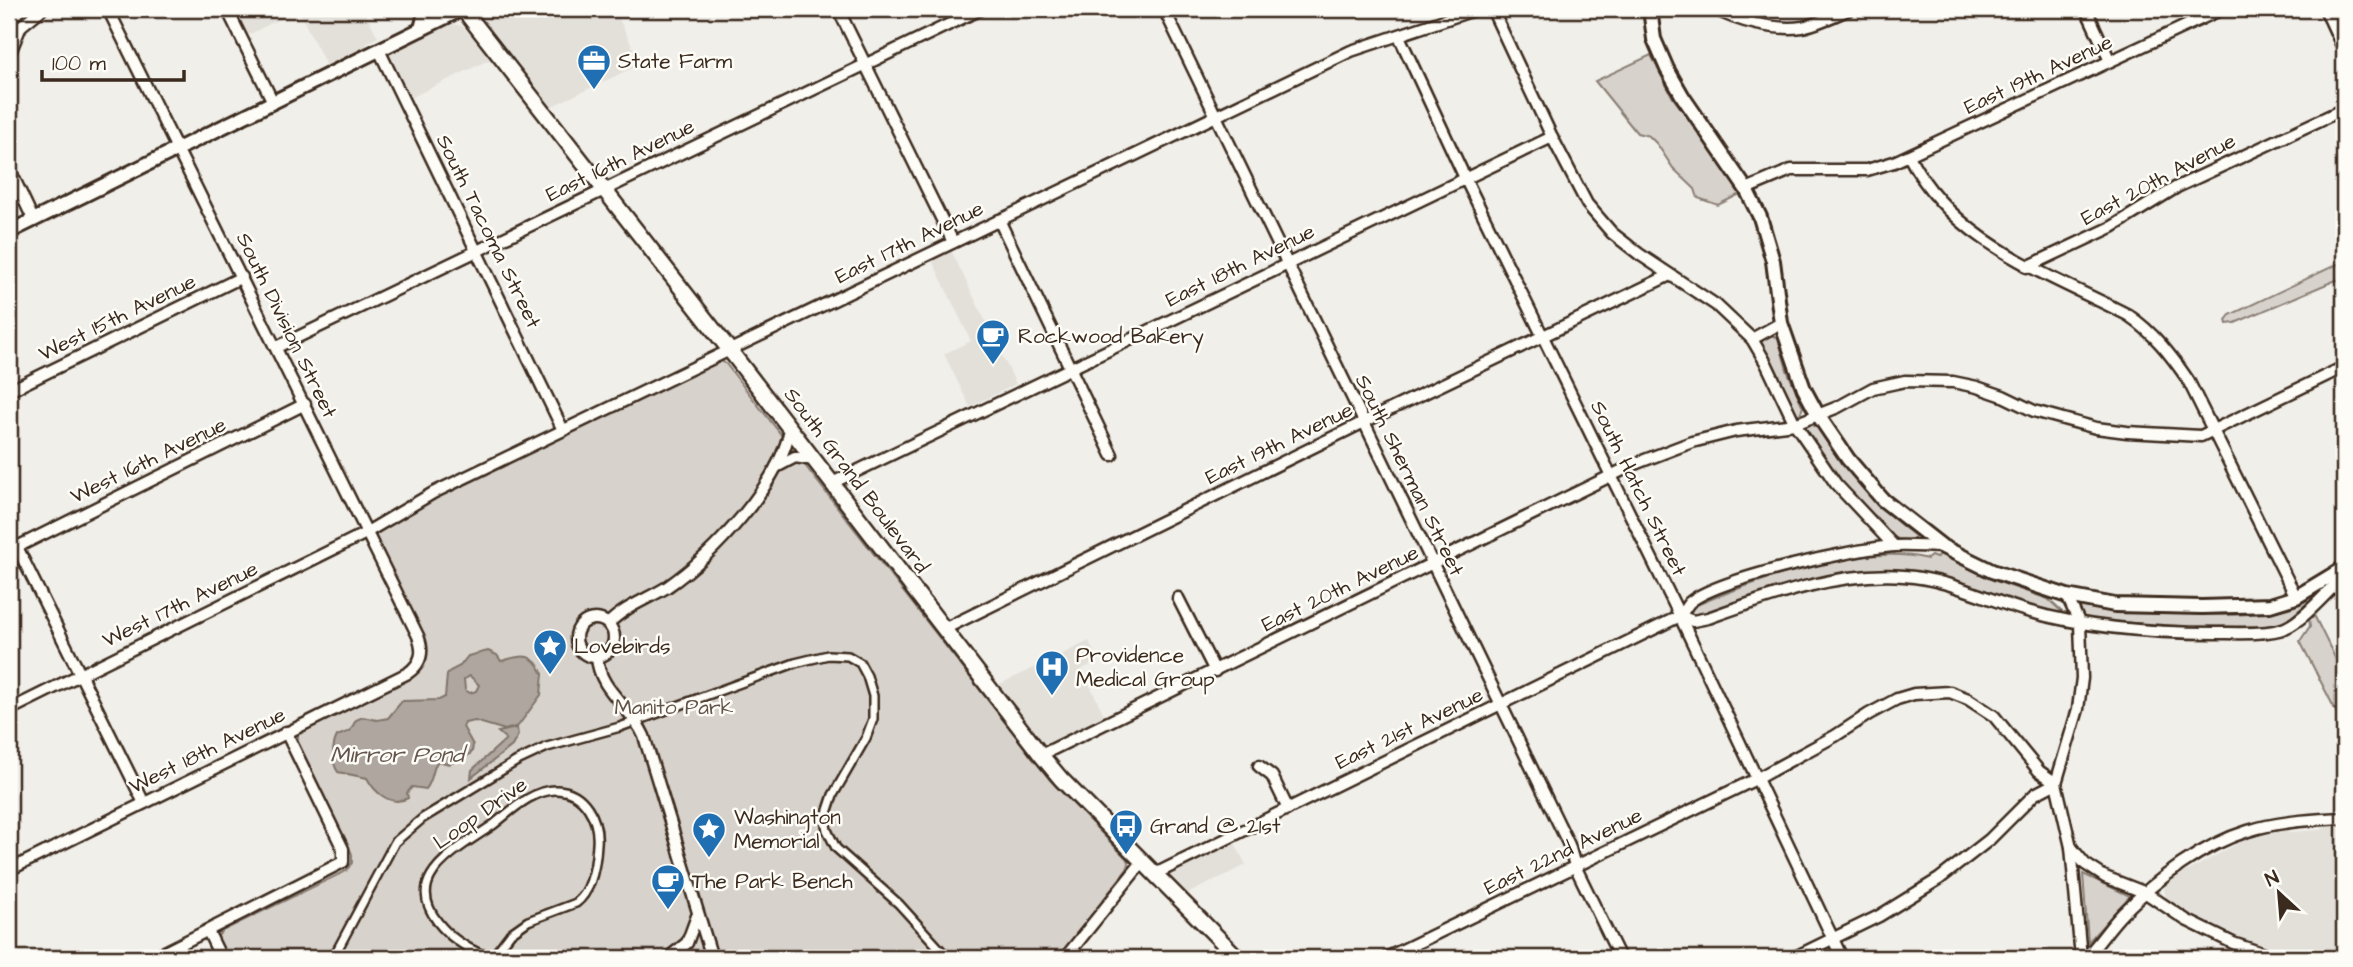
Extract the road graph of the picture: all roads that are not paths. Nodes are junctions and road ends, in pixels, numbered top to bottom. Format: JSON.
{"nodes":[{"id":1,"x":42,"y":9,"type":"edge"},
{"id":2,"x":108,"y":9,"type":"edge"},
{"id":3,"x":227,"y":9,"type":"edge"},
{"id":4,"x":426,"y":9,"type":"edge"},
{"id":5,"x":463,"y":9,"type":"edge"},
{"id":6,"x":838,"y":9,"type":"edge"},
{"id":7,"x":981,"y":9,"type":"edge"},
{"id":8,"x":1164,"y":9,"type":"edge"},
{"id":9,"x":1477,"y":9,"type":"edge"},
{"id":10,"x":1492,"y":9,"type":"edge"},
{"id":11,"x":1650,"y":9,"type":"edge"},
{"id":12,"x":1715,"y":9,"type":"edge"},
{"id":13,"x":2086,"y":9,"type":"edge"},
{"id":14,"x":2222,"y":9,"type":"edge"},
{"id":15,"x":2325,"y":9,"type":"edge"},
{"id":16,"x":1844,"y":10,"type":"edge"},
{"id":17,"x":421,"y":29,"type":"junction"},
{"id":18,"x":1399,"y":36,"type":"junction"},
{"id":19,"x":379,"y":50,"type":"junction"},
{"id":20,"x":2344,"y":50,"type":"edge"},
{"id":21,"x":9,"y":55,"type":"edge"},
{"id":22,"x":2110,"y":61,"type":"junction"},
{"id":23,"x":865,"y":64,"type":"junction"},
{"id":24,"x":273,"y":102,"type":"junction"},
{"id":25,"x":2344,"y":109,"type":"edge"},
{"id":26,"x":1216,"y":116,"type":"junction"},
{"id":27,"x":1552,"y":136,"type":"junction"},
{"id":28,"x":178,"y":149,"type":"junction"},
{"id":29,"x":1909,"y":156,"type":"junction"},
{"id":30,"x":9,"y":168,"type":"edge"},
{"id":31,"x":1465,"y":178,"type":"junction"},
{"id":32,"x":603,"y":189,"type":"junction"},
{"id":33,"x":1746,"y":189,"type":"junction"},
{"id":34,"x":33,"y":219,"type":"junction"},
{"id":35,"x":999,"y":220,"type":"junction"},
{"id":36,"x":9,"y":232,"type":"edge"},
{"id":37,"x":953,"y":242,"type":"junction"},
{"id":38,"x":477,"y":249,"type":"junction"},
{"id":39,"x":1287,"y":264,"type":"junction"},
{"id":40,"x":2027,"y":267,"type":"junction"},
{"id":41,"x":1670,"y":275,"type":"junction"},
{"id":42,"x":242,"y":278,"type":"junction"},
{"id":43,"x":1781,"y":323,"type":"junction"},
{"id":44,"x":1543,"y":338,"type":"junction"},
{"id":45,"x":1752,"y":340,"type":"junction"},
{"id":46,"x":277,"y":347,"type":"junction"},
{"id":47,"x":730,"y":349,"type":"junction"},
{"id":48,"x":2344,"y":367,"type":"edge"},
{"id":49,"x":1070,"y":368,"type":"junction"},
{"id":50,"x":9,"y":391,"type":"edge"},
{"id":51,"x":305,"y":404,"type":"junction"},
{"id":52,"x":1818,"y":415,"type":"junction"},
{"id":53,"x":1364,"y":422,"type":"junction"},
{"id":54,"x":1795,"y":424,"type":"junction"},
{"id":55,"x":790,"y":428,"type":"junction"},
{"id":56,"x":563,"y":430,"type":"junction"},
{"id":57,"x":2213,"y":431,"type":"junction"},
{"id":58,"x":1112,"y":454,"type":"dead end"},
{"id":59,"x":815,"y":460,"type":"junction"},
{"id":60,"x":773,"y":470,"type":"junction"},
{"id":61,"x":1612,"y":477,"type":"junction"},
{"id":62,"x":832,"y":483,"type":"junction"},
{"id":63,"x":368,"y":532,"type":"junction"},
{"id":64,"x":1894,"y":546,"type":"junction"},
{"id":65,"x":1944,"y":547,"type":"junction"},
{"id":66,"x":13,"y":549,"type":"edge"},
{"id":67,"x":1432,"y":564,"type":"junction"},
{"id":68,"x":2344,"y":568,"type":"edge"},
{"id":69,"x":2344,"y":576,"type":"edge"},
{"id":70,"x":2067,"y":596,"type":"junction"},
{"id":71,"x":2296,"y":597,"type":"junction"},
{"id":72,"x":1178,"y":598,"type":"dead end"},
{"id":73,"x":1680,"y":616,"type":"junction"},
{"id":74,"x":608,"y":624,"type":"junction"},
{"id":75,"x":2080,"y":624,"type":"junction"},
{"id":76,"x":944,"y":629,"type":"junction"},
{"id":77,"x":597,"y":657,"type":"junction"},
{"id":78,"x":420,"y":661,"type":"joint"},
{"id":79,"x":1215,"y":671,"type":"junction"},
{"id":80,"x":80,"y":675,"type":"junction"},
{"id":81,"x":1500,"y":705,"type":"junction"},
{"id":82,"x":9,"y":710,"type":"edge"},
{"id":83,"x":635,"y":721,"type":"junction"},
{"id":84,"x":286,"y":732,"type":"junction"},
{"id":85,"x":1041,"y":755,"type":"junction"},
{"id":86,"x":1259,"y":766,"type":"dead end"},
{"id":87,"x":1756,"y":779,"type":"junction"},
{"id":88,"x":2056,"y":783,"type":"junction"},
{"id":89,"x":144,"y":803,"type":"junction"},
{"id":90,"x":1288,"y":809,"type":"junction"},
{"id":91,"x":2344,"y":818,"type":"edge"},
{"id":92,"x":2071,"y":847,"type":"junction"},
{"id":93,"x":1143,"y":861,"type":"junction"},
{"id":94,"x":1575,"y":866,"type":"junction"},
{"id":95,"x":9,"y":870,"type":"edge"},
{"id":96,"x":1155,"y":874,"type":"junction"},
{"id":97,"x":2146,"y":893,"type":"junction"},
{"id":98,"x":698,"y":915,"type":"junction"},
{"id":99,"x":208,"y":931,"type":"junction"},
{"id":100,"x":1833,"y":939,"type":"junction"},
{"id":101,"x":153,"y":958,"type":"edge"},
{"id":102,"x":221,"y":958,"type":"edge"},
{"id":103,"x":333,"y":958,"type":"edge"},
{"id":104,"x":492,"y":958,"type":"edge"},
{"id":105,"x":505,"y":958,"type":"edge"},
{"id":106,"x":668,"y":958,"type":"edge"},
{"id":107,"x":712,"y":958,"type":"edge"},
{"id":108,"x":948,"y":958,"type":"edge"},
{"id":109,"x":1065,"y":958,"type":"edge"},
{"id":110,"x":1238,"y":958,"type":"edge"},
{"id":111,"x":1386,"y":958,"type":"edge"},
{"id":112,"x":1620,"y":958,"type":"edge"},
{"id":113,"x":1793,"y":958,"type":"edge"},
{"id":114,"x":1842,"y":958,"type":"edge"},
{"id":115,"x":2083,"y":958,"type":"edge"},
{"id":116,"x":2276,"y":958,"type":"edge"}],
"edges":[{"from":1,"to":21,"type":"street"},
{"from":2,"to":28,"type":"street","name":"South Division Street"},
{"from":3,"to":24,"type":"street"},
{"from":4,"to":17,"type":"street"},
{"from":5,"to":17,"type":"street"},
{"from":5,"to":32,"type":"main road","name":"South Grand Boulevard"},
{"from":6,"to":23,"type":"street"},
{"from":7,"to":23,"type":"street","name":"East 16th Avenue"},
{"from":8,"to":26,"type":"street","name":"South Sherman Street"},
{"from":9,"to":18,"type":"street","name":"East 17th Avenue"},
{"from":10,"to":27,"type":"street"},
{"from":11,"to":33,"type":"street"},
{"from":12,"to":16,"type":"street"},
{"from":13,"to":22,"type":"street"},
{"from":14,"to":22,"type":"street","name":"East 19th Avenue"},
{"from":15,"to":20,"type":"street"},
{"from":17,"to":19,"type":"street"},
{"from":18,"to":26,"type":"street","name":"East 17th Avenue"},
{"from":18,"to":31,"type":"street","name":"South Hatch Street"},
{"from":19,"to":24,"type":"street"},
{"from":19,"to":38,"type":"street","name":"South Tacoma Street"},
{"from":22,"to":29,"type":"street","name":"East 19th Avenue"},
{"from":23,"to":32,"type":"street","name":"East 16th Avenue"},
{"from":23,"to":37,"type":"street"},
{"from":24,"to":28,"type":"street"},
{"from":25,"to":40,"type":"street","name":"East 20th Avenue"},
{"from":26,"to":35,"type":"street","name":"East 17th Avenue"},
{"from":26,"to":39,"type":"street","name":"South Sherman Street"},
{"from":27,"to":31,"type":"street","name":"East 18th Avenue"},
{"from":27,"to":41,"type":"street"},
{"from":28,"to":34,"type":"street"},
{"from":28,"to":42,"type":"street","name":"South Division Street"},
{"from":29,"to":33,"type":"street","name":"East 19th Avenue"},
{"from":29,"to":40,"type":"street"},
{"from":30,"to":34,"type":"street"},
{"from":31,"to":39,"type":"street","name":"East 18th Avenue"},
{"from":31,"to":44,"type":"street","name":"South Hatch Street"},
{"from":32,"to":38,"type":"street","name":"East 16th Avenue"},
{"from":32,"to":47,"type":"main road","name":"South Grand Boulevard"},
{"from":33,"to":43,"type":"street"},
{"from":34,"to":36,"type":"street"},
{"from":35,"to":37,"type":"street","name":"East 17th Avenue"},
{"from":35,"to":49,"type":"street"},
{"from":37,"to":47,"type":"street","name":"East 17th Avenue"},
{"from":38,"to":46,"type":"street","name":"East 16th Avenue"},
{"from":38,"to":56,"type":"street","name":"South Tacoma Street"},
{"from":39,"to":49,"type":"street","name":"East 18th Avenue"},
{"from":39,"to":53,"type":"street","name":"South Sherman Street"},
{"from":40,"to":57,"type":"street"},
{"from":41,"to":44,"type":"street","name":"East 19th Avenue"},
{"from":41,"to":45,"type":"street"},
{"from":42,"to":46,"type":"street","name":"South Division Street"},
{"from":42,"to":50,"type":"street","name":"West 15th Avenue"},
{"from":43,"to":45,"type":"street"},
{"from":43,"to":52,"type":"street"},
{"from":44,"to":53,"type":"street","name":"East 19th Avenue"},
{"from":44,"to":61,"type":"street","name":"South Hatch Street"},
{"from":45,"to":54,"type":"street"},
{"from":46,"to":51,"type":"street","name":"South Division Street"},
{"from":47,"to":55,"type":"main road","name":"South Grand Boulevard"},
{"from":47,"to":56,"type":"street","name":"East 17th Avenue"},
{"from":48,"to":57,"type":"street","name":"East 20th Avenue"},
{"from":49,"to":58,"type":"street"},
{"from":49,"to":62,"type":"street","name":"East 18th Avenue"},
{"from":51,"to":63,"type":"street","name":"South Division Street"},
{"from":51,"to":66,"type":"street","name":"West 16th Avenue"},
{"from":52,"to":54,"type":"street","name":"East 20th Avenue"},
{"from":52,"to":57,"type":"street","name":"East 20th Avenue"},
{"from":52,"to":65,"type":"street"},
{"from":53,"to":67,"type":"street","name":"South Sherman Street"},
{"from":53,"to":76,"type":"street","name":"East 19th Avenue"},
{"from":54,"to":61,"type":"street","name":"East 20th Avenue"},
{"from":54,"to":64,"type":"street"},
{"from":55,"to":59,"type":"main road","name":"South Grand Boulevard"},
{"from":55,"to":60,"type":"street"},
{"from":56,"to":63,"type":"street","name":"East 17th Avenue"},
{"from":57,"to":71,"type":"street"},
{"from":59,"to":60,"type":"street"},
{"from":59,"to":62,"type":"main road","name":"South Grand Boulevard"},
{"from":60,"to":74,"type":"street"},
{"from":61,"to":67,"type":"street","name":"East 20th Avenue"},
{"from":61,"to":73,"type":"street","name":"South Hatch Street"},
{"from":62,"to":76,"type":"main road","name":"South Grand Boulevard"},
{"from":63,"to":78,"type":"street","name":"South Division Street"},
{"from":63,"to":80,"type":"street","name":"West 17th Avenue"},
{"from":64,"to":65,"type":"street"},
{"from":64,"to":73,"type":"street"},
{"from":65,"to":70,"type":"street"},
{"from":66,"to":80,"type":"street"},
{"from":67,"to":79,"type":"street","name":"East 20th Avenue"},
{"from":67,"to":81,"type":"street","name":"South Sherman Street"},
{"from":68,"to":71,"type":"street"},
{"from":69,"to":75,"type":"street"},
{"from":70,"to":71,"type":"street"},
{"from":70,"to":75,"type":"street"},
{"from":72,"to":79,"type":"street"},
{"from":73,"to":75,"type":"street"},
{"from":73,"to":81,"type":"street","name":"East 21st Avenue"},
{"from":73,"to":87,"type":"street","name":"South Hatch Street"},
{"from":74,"to":77,"type":"street"},
{"from":74,"to":77,"type":"street"},
{"from":75,"to":88,"type":"street"},
{"from":76,"to":85,"type":"main road","name":"South Grand Boulevard"},
{"from":77,"to":83,"type":"street"},
{"from":78,"to":84,"type":"street","name":"West 18th Avenue"},
{"from":79,"to":85,"type":"street","name":"East 20th Avenue"},
{"from":80,"to":82,"type":"street","name":"West 17th Avenue"},
{"from":80,"to":89,"type":"street"},
{"from":81,"to":90,"type":"street","name":"East 21st Avenue"},
{"from":81,"to":94,"type":"street","name":"South Sherman Street"},
{"from":83,"to":98,"type":"street"},
{"from":83,"to":103,"type":"street"},
{"from":83,"to":108,"type":"street"},
{"from":84,"to":89,"type":"street","name":"West 18th Avenue"},
{"from":84,"to":99,"type":"street"},
{"from":85,"to":93,"type":"main road","name":"South Grand Boulevard"},
{"from":86,"to":90,"type":"street"},
{"from":87,"to":88,"type":"street","name":"East 22nd Avenue"},
{"from":87,"to":94,"type":"street","name":"East 22nd Avenue"},
{"from":87,"to":100,"type":"street","name":"South Hatch Street"},
{"from":88,"to":92,"type":"street"},
{"from":88,"to":100,"type":"street"},
{"from":89,"to":95,"type":"street","name":"West 18th Avenue"},
{"from":90,"to":96,"type":"street","name":"East 21st Avenue"},
{"from":91,"to":97,"type":"street"},
{"from":92,"to":97,"type":"street"},
{"from":92,"to":115,"type":"street"},
{"from":93,"to":96,"type":"main road","name":"South Grand Boulevard"},
{"from":93,"to":109,"type":"street"},
{"from":94,"to":111,"type":"street","name":"East 22nd Avenue"},
{"from":94,"to":112,"type":"street","name":"South Sherman Street"},
{"from":96,"to":110,"type":"main road","name":"South Grand Boulevard"},
{"from":97,"to":115,"type":"street"},
{"from":97,"to":116,"type":"street"},
{"from":98,"to":106,"type":"street"},
{"from":98,"to":107,"type":"street"},
{"from":99,"to":101,"type":"street"},
{"from":99,"to":102,"type":"street"},
{"from":100,"to":113,"type":"street"},
{"from":100,"to":114,"type":"street","name":"South Hatch Street"},
{"from":104,"to":105,"type":"street","name":"Loop Drive","bridge":true}]}
